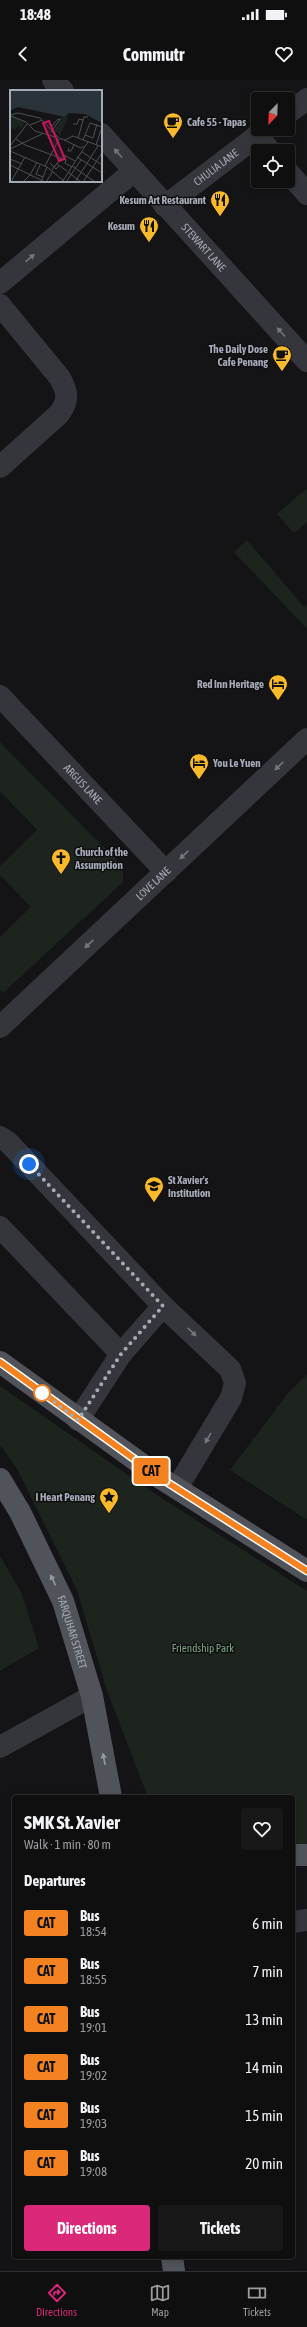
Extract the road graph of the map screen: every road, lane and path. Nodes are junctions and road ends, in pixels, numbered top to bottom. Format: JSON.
{"nodes":[{"id":1,"x":53,"y":80,"type":"edge"},
{"id":2,"x":62,"y":90,"type":"edge"},
{"id":3,"x":307,"y":99,"type":"edge"},
{"id":4,"x":295,"y":108,"type":"edge"},
{"id":5,"x":102,"y":135,"type":"edge"},
{"id":6,"x":265,"y":138,"type":"edge"},
{"id":7,"x":134,"y":171,"type":"junction"},
{"id":8,"x":295,"y":180,"type":"edge"},
{"id":9,"x":307,"y":194,"type":"edge"},
{"id":10,"x":166,"y":206,"type":"junction"},
{"id":11,"x":0,"y":283,"type":"edge"},
{"id":12,"x":0,"y":305,"type":"edge"},
{"id":13,"x":307,"y":361,"type":"edge"},
{"id":14,"x":0,"y":467,"type":"edge"},
{"id":15,"x":0,"y":696,"type":"edge"},
{"id":16,"x":307,"y":739,"type":"edge"},
{"id":17,"x":166,"y":872,"type":"junction"},
{"id":18,"x":0,"y":1027,"type":"edge"},
{"id":19,"x":0,"y":1137,"type":"edge"},
{"id":20,"x":0,"y":1227,"type":"edge"},
{"id":21,"x":163,"y":1306,"type":"junction"},
{"id":22,"x":121,"y":1354,"type":"junction"},
{"id":23,"x":0,"y":1362,"type":"edge"},
{"id":24,"x":78,"y":1420,"type":"junction"},
{"id":25,"x":0,"y":1479,"type":"edge"},
{"id":26,"x":177,"y":1488,"type":"junction"},
{"id":27,"x":307,"y":1571,"type":"edge"},
{"id":28,"x":92,"y":1696,"type":"junction"},
{"id":29,"x":0,"y":1747,"type":"edge"},
{"id":30,"x":111,"y":1795,"type":"edge"},
{"id":31,"x":295,"y":1855,"type":"edge"},
{"id":32,"x":307,"y":1855,"type":"edge"},
{"id":33,"x":307,"y":1920,"type":"edge"},
{"id":34,"x":295,"y":1922,"type":"edge"},
{"id":35,"x":172,"y":2259,"type":"edge"},
{"id":36,"x":174,"y":2271,"type":"edge"}],
"edges":[{"from":1,"to":2,"type":"street"},
{"from":3,"to":4,"type":"street"},
{"from":7,"to":5,"type":"street","name":"STEWART LANE","one_way":true},
{"from":6,"to":10,"type":"street","name":"CHULIA LANE"},
{"from":7,"to":10,"type":"street","name":"STEWART LANE"},
{"from":11,"to":7,"type":"street","one_way":true},
{"from":8,"to":9,"type":"street"},
{"from":13,"to":10,"type":"street","name":"STEWART LANE","one_way":true},
{"from":12,"to":14,"type":"street"},
{"from":15,"to":17,"type":"street","name":"ARGUS LANE"},
{"from":16,"to":17,"type":"street","name":"LOVE LANE","one_way":true},
{"from":17,"to":18,"type":"street","name":"LOVE LANE","one_way":true},
{"from":19,"to":21,"type":"street"},
{"from":20,"to":22,"type":"street"},
{"from":21,"to":22,"type":"street"},
{"from":21,"to":26,"type":"street","one_way":true},
{"from":22,"to":24,"type":"street"},
{"from":23,"to":24,"type":"main road"},
{"from":24,"to":26,"type":"main road"},
{"from":28,"to":25,"type":"main road","name":"FARQUHAR STREET","one_way":true},
{"from":26,"to":27,"type":"main road"},
{"from":28,"to":29,"type":"street"},
{"from":30,"to":28,"type":"main road","name":"FARQUHAR STREET","one_way":true},
{"from":31,"to":32,"type":"main road"},
{"from":33,"to":34,"type":"street"},
{"from":35,"to":36,"type":"main road"}]}
